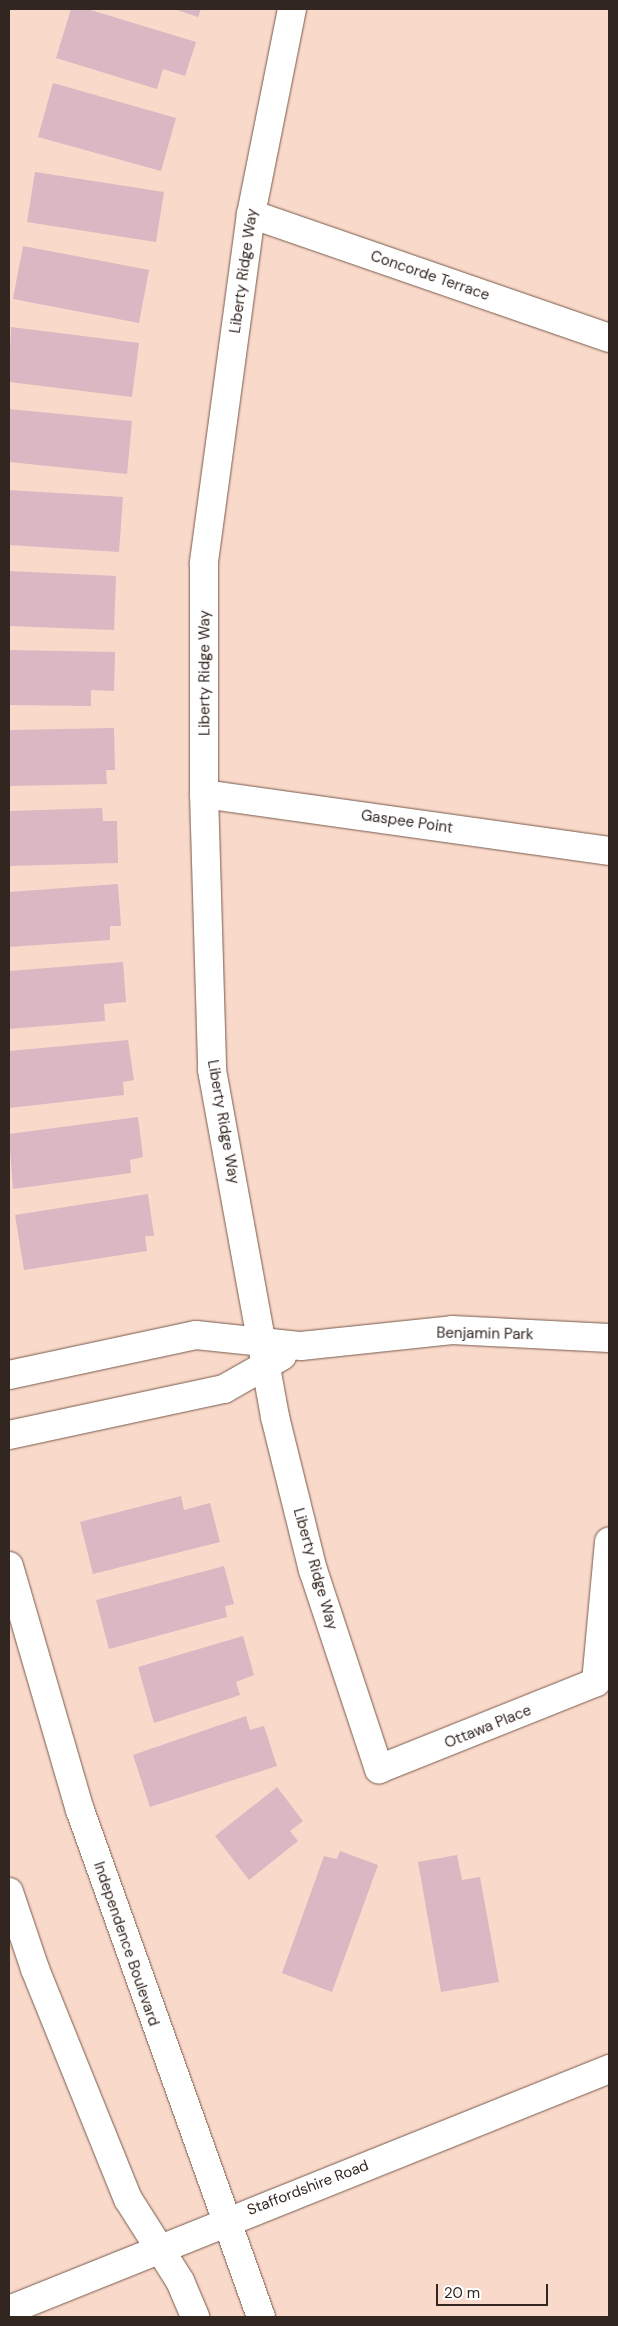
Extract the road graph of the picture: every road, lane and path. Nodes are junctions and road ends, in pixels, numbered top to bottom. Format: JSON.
{"nodes":[{"id":1,"x":292,"y":9,"type":"edge"},
{"id":2,"x":251,"y":214,"type":"junction"},
{"id":3,"x":609,"y":338,"type":"edge"},
{"id":4,"x":204,"y":794,"type":"junction"},
{"id":5,"x":609,"y":850,"type":"edge"},
{"id":6,"x":609,"y":1338,"type":"edge"},
{"id":7,"x":265,"y":1352,"type":"junction"},
{"id":8,"x":9,"y":1375,"type":"edge"},
{"id":9,"x":9,"y":1435,"type":"edge"},
{"id":10,"x":609,"y":1542,"type":"edge"},
{"id":11,"x":9,"y":1566,"type":"edge"},
{"id":12,"x":379,"y":1769,"type":"joint"},
{"id":13,"x":9,"y":1892,"type":"edge"},
{"id":14,"x":609,"y":2069,"type":"edge"},
{"id":15,"x":223,"y":2222,"type":"junction"},
{"id":16,"x":158,"y":2249,"type":"junction"},
{"id":17,"x":9,"y":2310,"type":"edge"},
{"id":18,"x":195,"y":2317,"type":"edge"},
{"id":19,"x":261,"y":2317,"type":"edge"}],
"edges":[{"from":1,"to":2,"type":"street","name":"Liberty Ridge Way"},
{"from":2,"to":3,"type":"street","name":"Concorde Terrace"},
{"from":2,"to":4,"type":"street","name":"Liberty Ridge Way"},
{"from":4,"to":5,"type":"street","name":"Gaspee Point"},
{"from":4,"to":7,"type":"street","name":"Liberty Ridge Way"},
{"from":6,"to":7,"type":"street","name":"Benjamin Park"},
{"from":7,"to":8,"type":"street"},
{"from":7,"to":9,"type":"street"},
{"from":7,"to":12,"type":"street","name":"Liberty Ridge Way"},
{"from":10,"to":12,"type":"street","name":"Ottawa Place"},
{"from":11,"to":15,"type":"street","name":"Independence Boulevard"},
{"from":13,"to":16,"type":"street"},
{"from":14,"to":15,"type":"street","name":"Staffordshire Road"},
{"from":15,"to":16,"type":"street","name":"Staffordshire Road"},
{"from":15,"to":19,"type":"street","name":"Independence Boulevard"},
{"from":16,"to":17,"type":"street","name":"Staffordshire Road"},
{"from":16,"to":18,"type":"street"}]}
